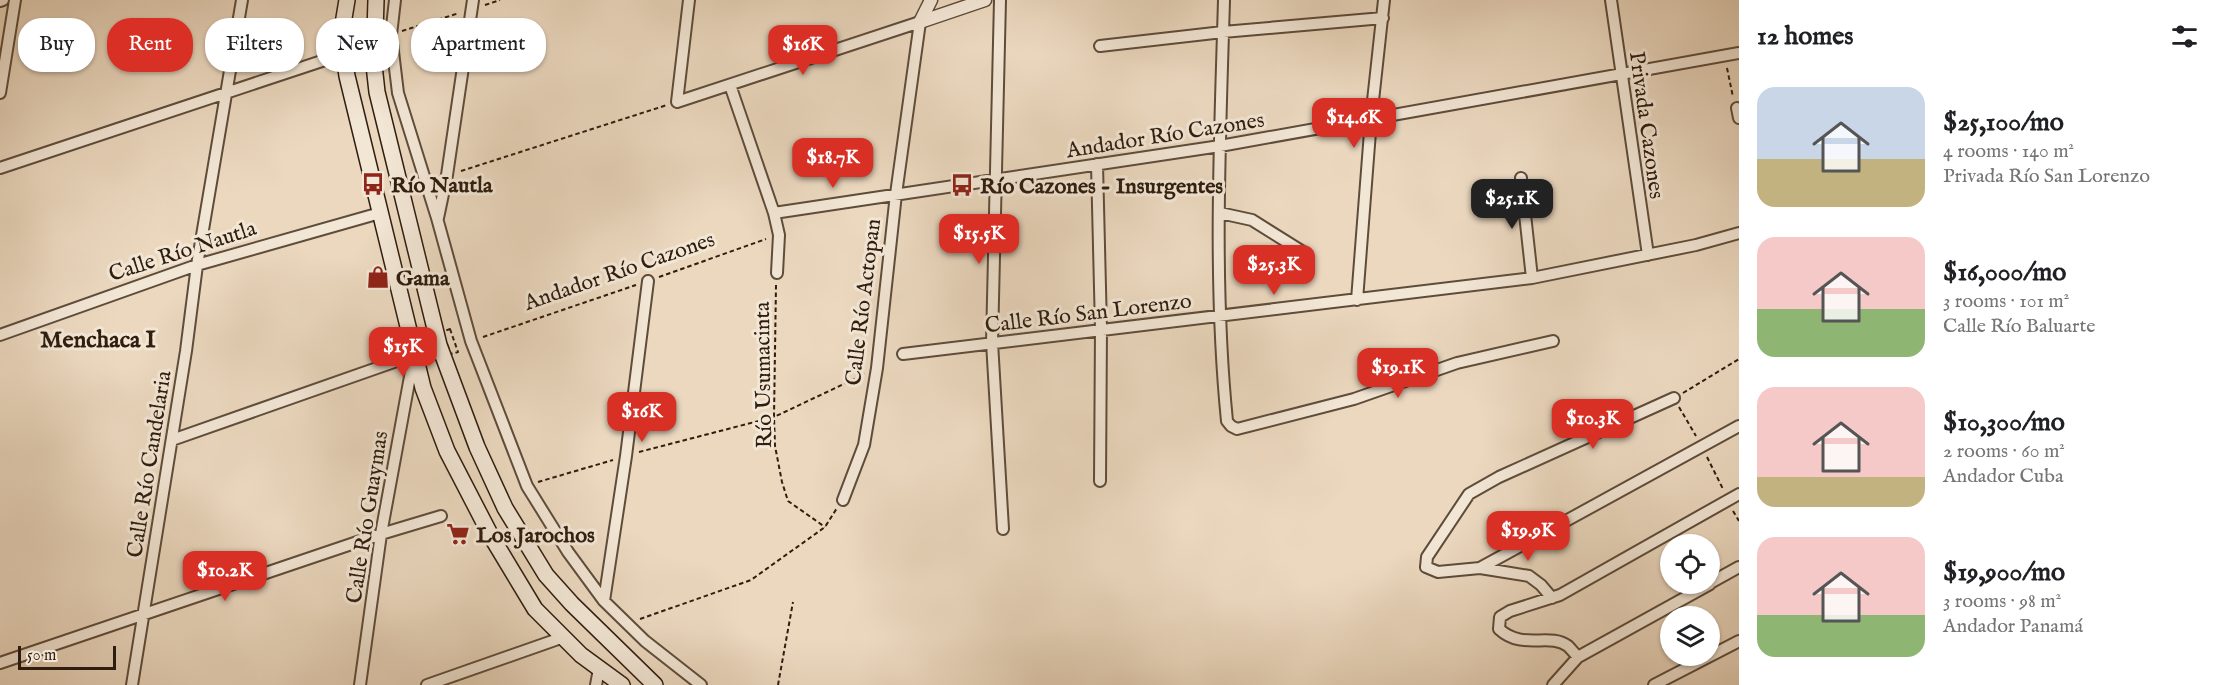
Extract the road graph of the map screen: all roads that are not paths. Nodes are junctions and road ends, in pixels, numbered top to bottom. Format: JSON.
{"nodes":[{"id":1,"x":15,"y":0,"type":"edge"},
{"id":2,"x":242,"y":0,"type":"edge"},
{"id":3,"x":347,"y":0,"type":"edge"},
{"id":4,"x":376,"y":0,"type":"edge"},
{"id":5,"x":395,"y":0,"type":"edge"},
{"id":6,"x":689,"y":0,"type":"edge"},
{"id":7,"x":931,"y":0,"type":"edge"},
{"id":8,"x":985,"y":0,"type":"edge"},
{"id":9,"x":1000,"y":0,"type":"edge"},
{"id":10,"x":1224,"y":0,"type":"edge"},
{"id":11,"x":1384,"y":0,"type":"edge"},
{"id":12,"x":1611,"y":0,"type":"edge"},
{"id":13,"x":472,"y":4,"type":"edge"},
{"id":14,"x":344,"y":18,"type":"edge"},
{"id":15,"x":1383,"y":18,"type":"junction"},
{"id":16,"x":920,"y":22,"type":"junction"},
{"id":17,"x":1223,"y":32,"type":"junction"},
{"id":18,"x":1100,"y":46,"type":"dead end"},
{"id":19,"x":1739,"y":53,"type":"edge"},
{"id":20,"x":316,"y":63,"type":"edge"},
{"id":21,"x":347,"y":72,"type":"edge"},
{"id":22,"x":1620,"y":75,"type":"junction"},
{"id":23,"x":730,"y":85,"type":"junction"},
{"id":24,"x":228,"y":91,"type":"junction"},
{"id":25,"x":0,"y":93,"type":"edge"},
{"id":26,"x":1371,"y":119,"type":"junction"},
{"id":27,"x":1220,"y":146,"type":"junction"},
{"id":28,"x":1097,"y":164,"type":"junction"},
{"id":29,"x":0,"y":168,"type":"edge"},
{"id":30,"x":1521,"y":178,"type":"dead end"},
{"id":31,"x":994,"y":180,"type":"junction"},
{"id":32,"x":896,"y":194,"type":"junction"},
{"id":33,"x":380,"y":213,"type":"junction"},
{"id":34,"x":774,"y":213,"type":"junction"},
{"id":35,"x":1220,"y":213,"type":"junction"},
{"id":36,"x":437,"y":218,"type":"junction"},
{"id":37,"x":1739,"y":233,"type":"edge"},
{"id":38,"x":1304,"y":252,"type":"dead end"},
{"id":39,"x":1648,"y":255,"type":"junction"},
{"id":40,"x":197,"y":265,"type":"junction"},
{"id":41,"x":777,"y":273,"type":"road end"},
{"id":42,"x":1532,"y":278,"type":"junction"},
{"id":43,"x":648,"y":281,"type":"road end"},
{"id":44,"x":1357,"y":300,"type":"junction"},
{"id":45,"x":1220,"y":316,"type":"junction"},
{"id":46,"x":1101,"y":329,"type":"junction"},
{"id":47,"x":0,"y":335,"type":"edge"},
{"id":48,"x":1553,"y":341,"type":"dead end"},
{"id":49,"x":992,"y":342,"type":"junction"},
{"id":50,"x":903,"y":354,"type":"dead end"},
{"id":51,"x":414,"y":355,"type":"junction"},
{"id":52,"x":1674,"y":398,"type":"road end"},
{"id":53,"x":1739,"y":426,"type":"edge"},
{"id":54,"x":172,"y":440,"type":"junction"},
{"id":55,"x":1100,"y":481,"type":"dead end"},
{"id":56,"x":1739,"y":494,"type":"edge"},
{"id":57,"x":843,"y":500,"type":"road end"},
{"id":58,"x":441,"y":516,"type":"dead end"},
{"id":59,"x":1003,"y":529,"type":"dead end"},
{"id":60,"x":381,"y":534,"type":"junction"},
{"id":61,"x":1739,"y":567,"type":"edge"},
{"id":62,"x":1480,"y":568,"type":"junction"},
{"id":63,"x":1720,"y":577,"type":"edge"},
{"id":64,"x":1690,"y":594,"type":"edge"},
{"id":65,"x":1552,"y":598,"type":"junction"},
{"id":66,"x":604,"y":601,"type":"junction"},
{"id":67,"x":143,"y":615,"type":"junction"},
{"id":68,"x":561,"y":638,"type":"junction"},
{"id":69,"x":1739,"y":640,"type":"edge"},
{"id":70,"x":1578,"y":657,"type":"junction"},
{"id":71,"x":0,"y":663,"type":"edge"},
{"id":72,"x":599,"y":669,"type":"junction"},
{"id":73,"x":132,"y":685,"type":"edge"},
{"id":74,"x":360,"y":685,"type":"edge"},
{"id":75,"x":428,"y":685,"type":"edge"},
{"id":76,"x":596,"y":685,"type":"edge"},
{"id":77,"x":622,"y":685,"type":"edge"},
{"id":78,"x":655,"y":685,"type":"edge"},
{"id":79,"x":701,"y":685,"type":"edge"},
{"id":80,"x":1553,"y":685,"type":"edge"},
{"id":81,"x":1654,"y":685,"type":"edge"}],
"edges":[{"from":1,"to":25,"type":"street"},
{"from":2,"to":24,"type":"street","name":"Calle Río Candelaria"},
{"from":3,"to":14,"type":"main road"},
{"from":4,"to":78,"type":"main road"},
{"from":5,"to":36,"type":"street"},
{"from":6,"to":23,"type":"street"},
{"from":7,"to":16,"type":"street","name":"Calle Río Actopan"},
{"from":8,"to":16,"type":"street"},
{"from":9,"to":31,"type":"street"},
{"from":10,"to":17,"type":"street"},
{"from":11,"to":15,"type":"street"},
{"from":12,"to":22,"type":"street","name":"Privada Cazones"},
{"from":13,"to":36,"type":"street"},
{"from":15,"to":17,"type":"street"},
{"from":15,"to":26,"type":"street"},
{"from":16,"to":23,"type":"street"},
{"from":16,"to":32,"type":"street","name":"Calle Río Actopan"},
{"from":17,"to":18,"type":"street"},
{"from":17,"to":27,"type":"street"},
{"from":19,"to":22,"type":"street","name":"Andador Río Cazones"},
{"from":20,"to":24,"type":"street"},
{"from":21,"to":33,"type":"main road"},
{"from":22,"to":26,"type":"street","name":"Andador Río Cazones"},
{"from":22,"to":39,"type":"street","name":"Privada Cazones"},
{"from":23,"to":34,"type":"street"},
{"from":24,"to":29,"type":"street"},
{"from":24,"to":40,"type":"street","name":"Calle Río Candelaria"},
{"from":26,"to":27,"type":"street","name":"Andador Río Cazones"},
{"from":26,"to":44,"type":"street"},
{"from":27,"to":28,"type":"street","name":"Andador Río Cazones"},
{"from":27,"to":35,"type":"street"},
{"from":28,"to":31,"type":"street","name":"Andador Río Cazones"},
{"from":28,"to":46,"type":"street"},
{"from":30,"to":42,"type":"street"},
{"from":31,"to":32,"type":"street","name":"Andador Río Cazones"},
{"from":31,"to":49,"type":"street"},
{"from":32,"to":34,"type":"street","name":"Andador Río Cazones"},
{"from":32,"to":57,"type":"street","name":"Calle Río Actopan"},
{"from":33,"to":40,"type":"street","name":"Calle Río Nautla"},
{"from":33,"to":51,"type":"main road"},
{"from":34,"to":41,"type":"street"},
{"from":35,"to":38,"type":"street"},
{"from":35,"to":45,"type":"street"},
{"from":36,"to":66,"type":"street"},
{"from":37,"to":39,"type":"street","name":"Calle Río San Lorenzo"},
{"from":39,"to":42,"type":"street","name":"Calle Río San Lorenzo"},
{"from":40,"to":47,"type":"street","name":"Calle Río Nautla"},
{"from":40,"to":54,"type":"street","name":"Calle Río Candelaria"},
{"from":42,"to":44,"type":"street","name":"Calle Río San Lorenzo"},
{"from":43,"to":66,"type":"street"},
{"from":44,"to":45,"type":"street","name":"Calle Río San Lorenzo"},
{"from":45,"to":46,"type":"street","name":"Calle Río San Lorenzo"},
{"from":45,"to":48,"type":"street"},
{"from":46,"to":49,"type":"street","name":"Calle Río San Lorenzo"},
{"from":46,"to":55,"type":"street"},
{"from":49,"to":50,"type":"street","name":"Calle Río San Lorenzo"},
{"from":49,"to":59,"type":"street"},
{"from":51,"to":54,"type":"street"},
{"from":51,"to":60,"type":"street","name":"Calle Río Guaymas"},
{"from":51,"to":68,"type":"main road"},
{"from":52,"to":62,"type":"street"},
{"from":53,"to":62,"type":"street"},
{"from":54,"to":67,"type":"street","name":"Calle Río Candelaria"},
{"from":56,"to":65,"type":"street"},
{"from":58,"to":60,"type":"street"},
{"from":60,"to":67,"type":"street"},
{"from":60,"to":74,"type":"street","name":"Calle Río Guaymas"},
{"from":61,"to":63,"type":"street"},
{"from":62,"to":65,"type":"street"},
{"from":64,"to":70,"type":"street"},
{"from":65,"to":70,"type":"street"},
{"from":66,"to":79,"type":"street"},
{"from":67,"to":71,"type":"street"},
{"from":67,"to":73,"type":"street","name":"Calle Río Candelaria"},
{"from":68,"to":72,"type":"main road"},
{"from":68,"to":75,"type":"street"},
{"from":69,"to":81,"type":"street"},
{"from":70,"to":80,"type":"street"},
{"from":72,"to":76,"type":"street"},
{"from":72,"to":77,"type":"main road"}]}
